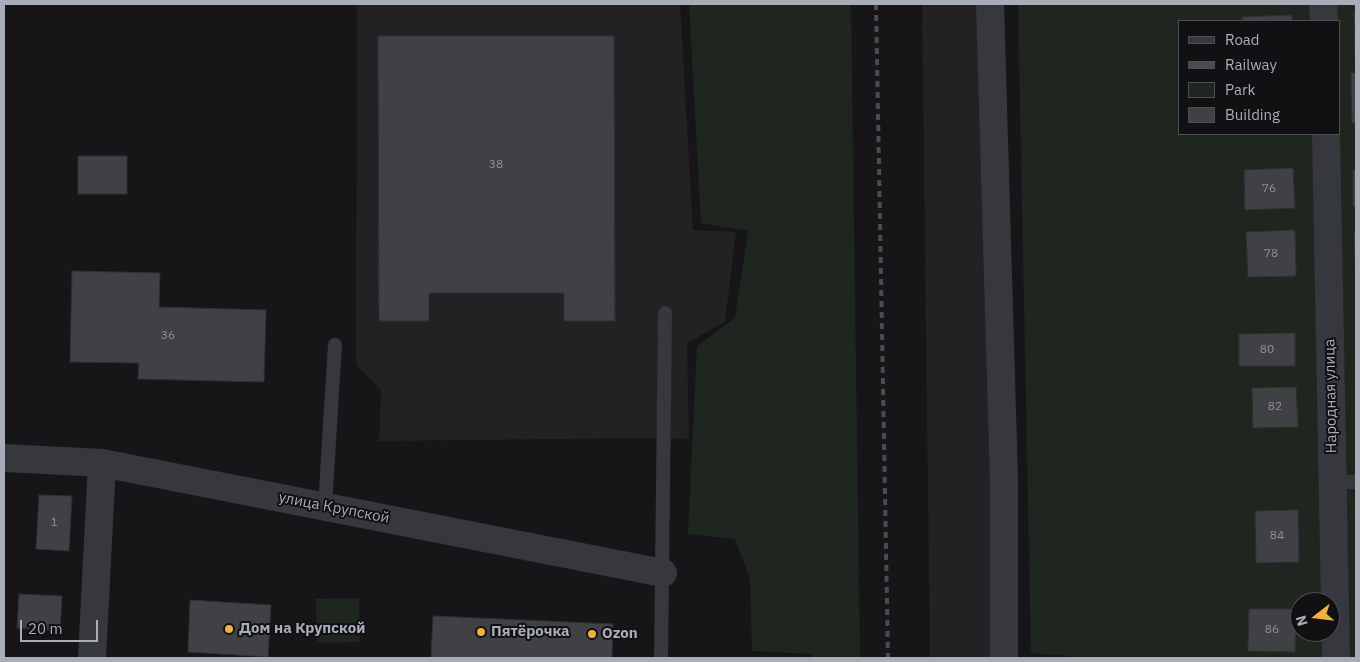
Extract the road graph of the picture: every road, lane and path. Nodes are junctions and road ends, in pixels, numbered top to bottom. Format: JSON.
{"nodes":[{"id":1,"x":990,"y":4,"type":"edge"},
{"id":2,"x":1323,"y":4,"type":"edge"},
{"id":3,"x":1324,"y":20,"type":"edge"},
{"id":4,"x":1326,"y":135,"type":"edge"},
{"id":5,"x":665,"y":312,"type":"dead end"},
{"id":6,"x":335,"y":345,"type":"dead end"},
{"id":7,"x":4,"y":458,"type":"edge"},
{"id":8,"x":102,"y":463,"type":"junction"},
{"id":9,"x":1344,"y":482,"type":"edge"},
{"id":10,"x":326,"y":506,"type":"junction"},
{"id":11,"x":663,"y":573,"type":"junction"},
{"id":12,"x":92,"y":658,"type":"edge"},
{"id":13,"x":661,"y":658,"type":"edge"},
{"id":14,"x":1004,"y":658,"type":"edge"},
{"id":15,"x":1336,"y":658,"type":"edge"}],
"edges":[{"from":1,"to":14,"type":"street"},
{"from":2,"to":3,"type":"street"},
{"from":4,"to":9,"type":"street","name":"Народная улица"},
{"from":5,"to":11,"type":"lane"},
{"from":6,"to":10,"type":"lane"},
{"from":7,"to":8,"type":"street","name":"улица Крупской"},
{"from":8,"to":10,"type":"street","name":"улица Крупской"},
{"from":8,"to":12,"type":"street"},
{"from":9,"to":15,"type":"street","name":"Народная улица"},
{"from":10,"to":11,"type":"street","name":"улица Крупской"},
{"from":11,"to":13,"type":"lane"}]}
